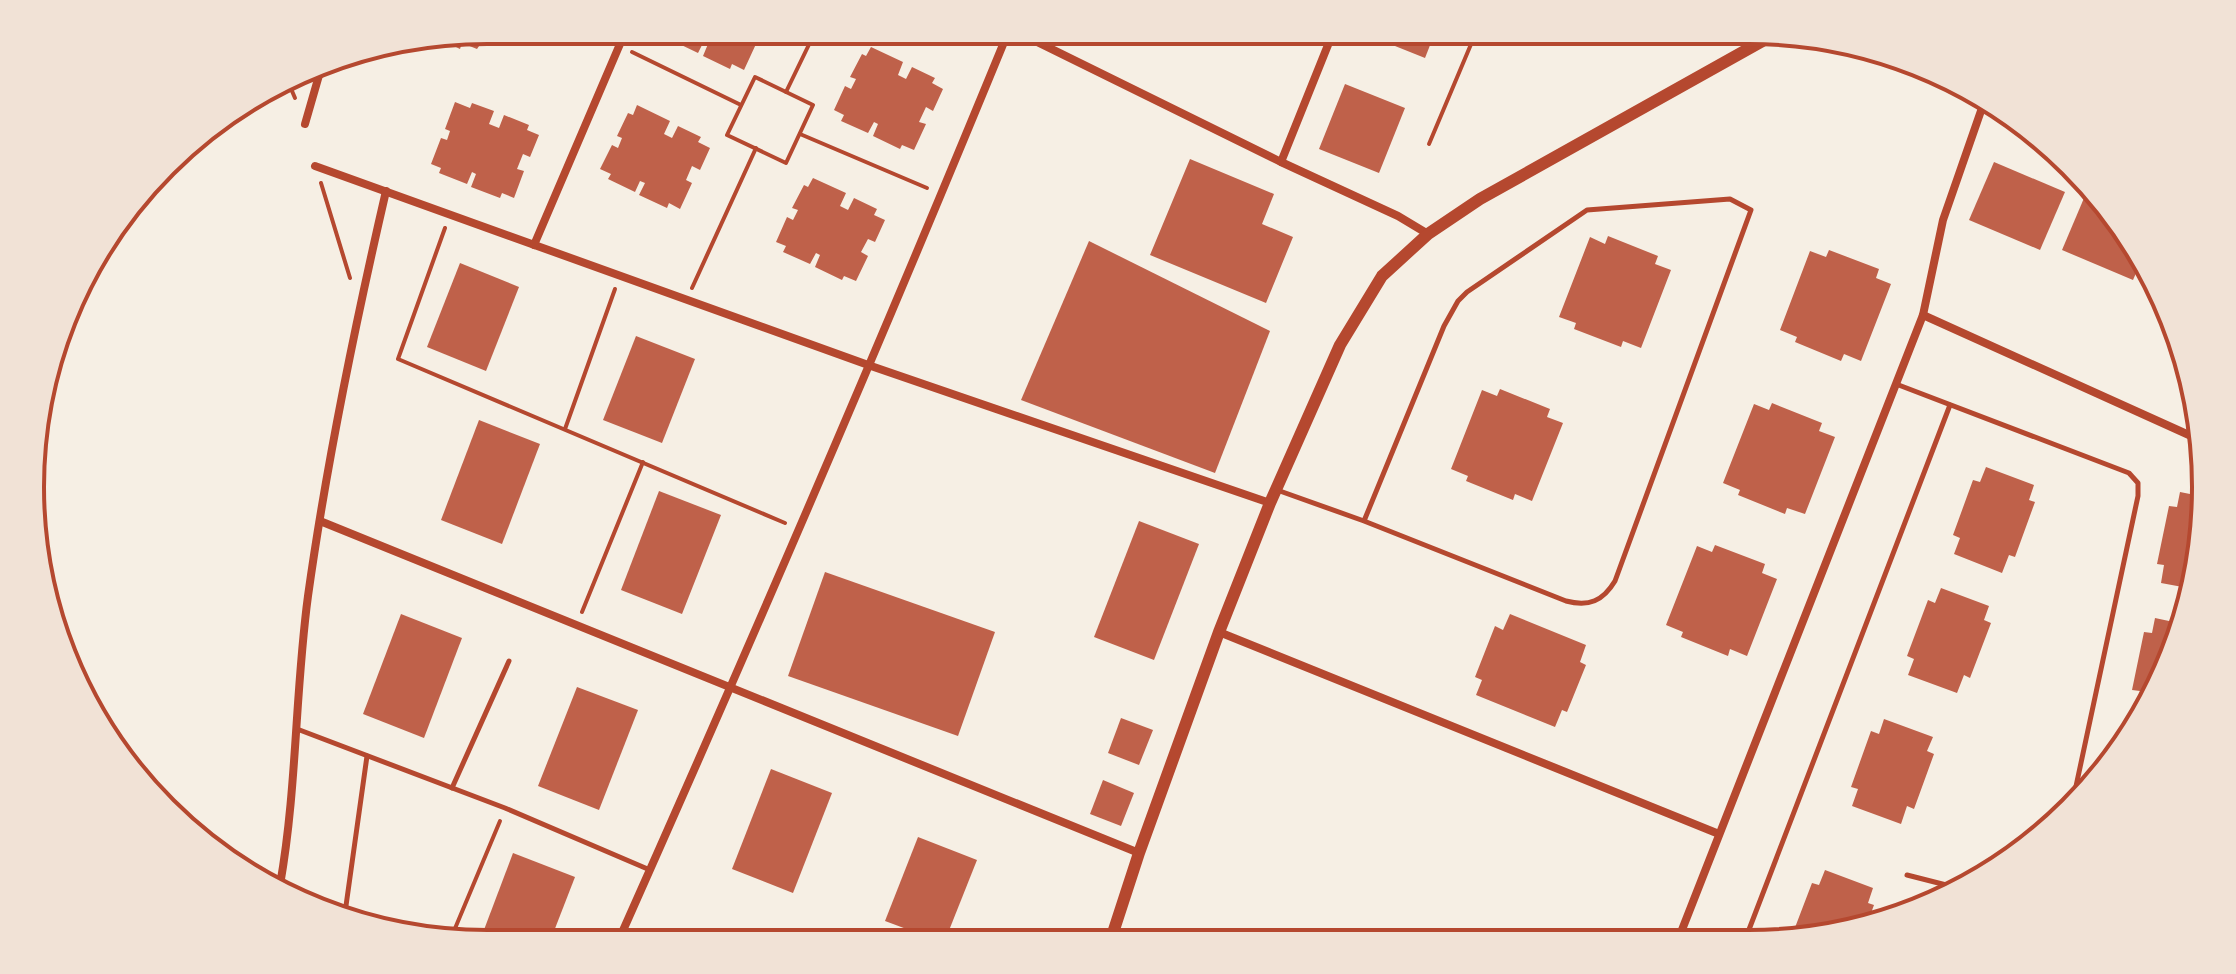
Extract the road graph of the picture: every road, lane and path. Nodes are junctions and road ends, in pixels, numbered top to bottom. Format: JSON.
{"nodes":[{"id":1,"x":809,"y":44,"type":"edge"},
{"id":2,"x":1005,"y":44,"type":"edge"},
{"id":3,"x":1040,"y":44,"type":"edge"},
{"id":4,"x":1328,"y":44,"type":"edge"},
{"id":5,"x":1471,"y":44,"type":"edge"},
{"id":6,"x":1757,"y":44,"type":"edge"},
{"id":7,"x":620,"y":46,"type":"joint"},
{"id":8,"x":318,"y":78,"type":"edge"},
{"id":9,"x":291,"y":90,"type":"edge"},
{"id":10,"x":786,"y":92,"type":"junction"},
{"id":11,"x":741,"y":105,"type":"junction"},
{"id":12,"x":1981,"y":110,"type":"edge"},
{"id":13,"x":305,"y":124,"type":"joint"},
{"id":14,"x":800,"y":134,"type":"junction"},
{"id":15,"x":1429,"y":144,"type":"dead end"},
{"id":16,"x":756,"y":148,"type":"junction"},
{"id":17,"x":1281,"y":162,"type":"junction"},
{"id":18,"x":315,"y":166,"type":"joint"},
{"id":19,"x":386,"y":191,"type":"junction"},
{"id":20,"x":941,"y":195,"type":"junction"},
{"id":21,"x":450,"y":215,"type":"junction"},
{"id":22,"x":1428,"y":234,"type":"junction"},
{"id":23,"x":534,"y":245,"type":"junction"},
{"id":24,"x":620,"y":276,"type":"junction"},
{"id":25,"x":687,"y":300,"type":"junction"},
{"id":26,"x":360,"y":303,"type":"junction"},
{"id":27,"x":1923,"y":315,"type":"junction"},
{"id":28,"x":871,"y":366,"type":"junction"},
{"id":29,"x":1896,"y":384,"type":"junction"},
{"id":30,"x":1950,"y":405,"type":"junction"},
{"id":31,"x":565,"y":429,"type":"junction"},
{"id":32,"x":2189,"y":435,"type":"edge"},
{"id":33,"x":643,"y":462,"type":"junction"},
{"id":34,"x":1276,"y":489,"type":"junction"},
{"id":35,"x":1270,"y":503,"type":"junction"},
{"id":36,"x":320,"y":521,"type":"junction"},
{"id":37,"x":1364,"y":521,"type":"junction"},
{"id":38,"x":800,"y":530,"type":"junction"},
{"id":39,"x":577,"y":625,"type":"junction"},
{"id":40,"x":1219,"y":632,"type":"junction"},
{"id":41,"x":509,"y":661,"type":"dead end"},
{"id":42,"x":731,"y":689,"type":"junction"},
{"id":43,"x":297,"y":729,"type":"junction"},
{"id":44,"x":367,"y":756,"type":"junction"},
{"id":45,"x":2076,"y":785,"type":"edge"},
{"id":46,"x":452,"y":788,"type":"junction"},
{"id":47,"x":505,"y":808,"type":"junction"},
{"id":48,"x":1719,"y":834,"type":"junction"},
{"id":49,"x":1139,"y":853,"type":"junction"},
{"id":50,"x":650,"y":870,"type":"junction"},
{"id":51,"x":1907,"y":875,"type":"dead end"},
{"id":52,"x":281,"y":879,"type":"edge"},
{"id":53,"x":1944,"y":884,"type":"edge"},
{"id":54,"x":346,"y":906,"type":"edge"},
{"id":55,"x":455,"y":929,"type":"edge"},
{"id":56,"x":623,"y":930,"type":"edge"},
{"id":57,"x":1114,"y":930,"type":"edge"},
{"id":58,"x":1682,"y":930,"type":"edge"},
{"id":59,"x":1749,"y":930,"type":"edge"}],
"edges":[{"from":1,"to":10,"type":"path"},
{"from":2,"to":20,"type":"street"},
{"from":3,"to":17,"type":"street"},
{"from":4,"to":17,"type":"street"},
{"from":5,"to":15,"type":"path"},
{"from":6,"to":22,"type":"street"},
{"from":7,"to":11,"type":"path"},
{"from":7,"to":23,"type":"street"},
{"from":8,"to":13,"type":"street"},
{"from":9,"to":13,"type":"path"},
{"from":10,"to":11,"type":"path"},
{"from":10,"to":14,"type":"path"},
{"from":11,"to":16,"type":"path"},
{"from":12,"to":27,"type":"street"},
{"from":14,"to":16,"type":"path"},
{"from":14,"to":20,"type":"path"},
{"from":16,"to":25,"type":"path"},
{"from":17,"to":22,"type":"street"},
{"from":18,"to":19,"type":"street"},
{"from":18,"to":26,"type":"path"},
{"from":19,"to":21,"type":"street"},
{"from":19,"to":26,"type":"street"},
{"from":20,"to":28,"type":"street"},
{"from":21,"to":23,"type":"street"},
{"from":21,"to":31,"type":"path"},
{"from":22,"to":34,"type":"street"},
{"from":23,"to":24,"type":"street"},
{"from":24,"to":25,"type":"street"},
{"from":24,"to":31,"type":"path"},
{"from":25,"to":28,"type":"street"},
{"from":26,"to":36,"type":"street"},
{"from":27,"to":29,"type":"street"},
{"from":27,"to":32,"type":"street"},
{"from":28,"to":35,"type":"street"},
{"from":28,"to":38,"type":"street"},
{"from":29,"to":30,"type":"lane"},
{"from":29,"to":48,"type":"street"},
{"from":30,"to":45,"type":"lane"},
{"from":30,"to":59,"type":"lane"},
{"from":31,"to":33,"type":"path"},
{"from":33,"to":38,"type":"path"},
{"from":33,"to":39,"type":"path"},
{"from":34,"to":35,"type":"street"},
{"from":34,"to":37,"type":"lane"},
{"from":35,"to":40,"type":"street"},
{"from":36,"to":39,"type":"street"},
{"from":36,"to":43,"type":"street"},
{"from":37,"to":37,"type":"lane"},
{"from":38,"to":42,"type":"street"},
{"from":39,"to":42,"type":"street"},
{"from":40,"to":48,"type":"street"},
{"from":40,"to":49,"type":"street"},
{"from":41,"to":46,"type":"lane"},
{"from":42,"to":49,"type":"street"},
{"from":42,"to":50,"type":"street"},
{"from":43,"to":44,"type":"lane"},
{"from":43,"to":52,"type":"street"},
{"from":44,"to":46,"type":"lane"},
{"from":44,"to":54,"type":"lane"},
{"from":46,"to":47,"type":"lane"},
{"from":47,"to":50,"type":"lane"},
{"from":47,"to":55,"type":"path"},
{"from":48,"to":58,"type":"street"},
{"from":49,"to":57,"type":"street"},
{"from":50,"to":56,"type":"street"},
{"from":51,"to":53,"type":"lane"}]}
